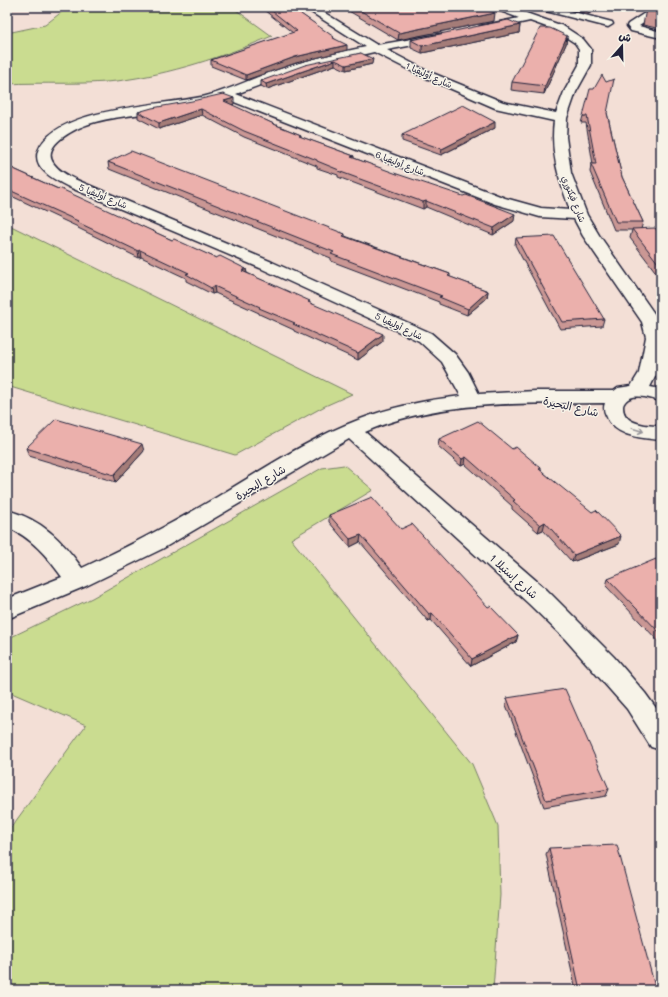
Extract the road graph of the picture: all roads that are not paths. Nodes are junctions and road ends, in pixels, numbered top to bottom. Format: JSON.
{"nodes":[{"id":1,"x":330,"y":7,"type":"edge"},
{"id":2,"x":499,"y":7,"type":"edge"},
{"id":3,"x":545,"y":7,"type":"edge"},
{"id":4,"x":661,"y":7,"type":"edge"},
{"id":5,"x":310,"y":9,"type":"edge"},
{"id":6,"x":603,"y":10,"type":"dead end"},
{"id":7,"x":532,"y":18,"type":"junction"},
{"id":8,"x":584,"y":18,"type":"junction"},
{"id":9,"x":608,"y":24,"type":"dead end"},
{"id":10,"x":470,"y":31,"type":"edge"},
{"id":11,"x":454,"y":34,"type":"edge"},
{"id":12,"x":661,"y":35,"type":"edge"},
{"id":13,"x":376,"y":49,"type":"junction"},
{"id":14,"x":224,"y":94,"type":"junction"},
{"id":15,"x":561,"y":118,"type":"junction"},
{"id":16,"x":579,"y":215,"type":"junction"},
{"id":17,"x":655,"y":336,"type":"junction"},
{"id":18,"x":661,"y":357,"type":"edge"},
{"id":19,"x":638,"y":391,"type":"junction"},
{"id":20,"x":661,"y":395,"type":"edge"},
{"id":21,"x":526,"y":397,"type":"junction"},
{"id":22,"x":617,"y":397,"type":"junction"},
{"id":23,"x":473,"y":400,"type":"junction"},
{"id":24,"x":616,"y":418,"type":"junction"},
{"id":25,"x":351,"y":430,"type":"junction"},
{"id":26,"x":661,"y":433,"type":"edge"},
{"id":27,"x":7,"y":518,"type":"edge"},
{"id":28,"x":78,"y":580,"type":"junction"},
{"id":29,"x":7,"y":609,"type":"edge"},
{"id":30,"x":661,"y":738,"type":"edge"}],
"edges":[{"from":1,"to":5,"type":"street"},
{"from":2,"to":7,"type":"street","name":"شارع فيكتوري"},
{"from":3,"to":8,"type":"street"},
{"from":4,"to":12,"type":"street"},
{"from":5,"to":13,"type":"street","name":"شارع أوليفيا 1"},
{"from":6,"to":8,"type":"street"},
{"from":7,"to":10,"type":"street"},
{"from":7,"to":15,"type":"street","name":"شارع فيكتوري"},
{"from":8,"to":9,"type":"street"},
{"from":11,"to":13,"type":"street","name":"شارع أوليفيا 5"},
{"from":13,"to":14,"type":"street","name":"شارع أوليفيا 5"},
{"from":13,"to":15,"type":"street","name":"شارع أوليفيا 1"},
{"from":14,"to":16,"type":"street","name":"شارع أوليفيا 6"},
{"from":14,"to":23,"type":"street","name":"شارع أوليفيا 5"},
{"from":15,"to":16,"type":"street","name":"شارع فيكتوري"},
{"from":16,"to":17,"type":"street","name":"شارع فيكتوري"},
{"from":17,"to":18,"type":"street","name":"شارع فيكتوري"},
{"from":17,"to":19,"type":"street"},
{"from":19,"to":20,"type":"street"},
{"from":19,"to":22,"type":"street","name":"شارع البحيرة"},
{"from":21,"to":22,"type":"street","name":"شارع البحيرة"},
{"from":21,"to":23,"type":"street","name":"شارع البحيرة"},
{"from":21,"to":24,"type":"street","name":"شارع البحيرة"},
{"from":22,"to":24,"type":"street"},
{"from":23,"to":25,"type":"street","name":"شارع البحيرة"},
{"from":24,"to":26,"type":"street","name":"شارع البحيرة","one_way":true},
{"from":25,"to":28,"type":"street","name":"شارع البحيرة"},
{"from":25,"to":30,"type":"street","name":"شارع إستيلا 1"},
{"from":27,"to":28,"type":"street"},
{"from":28,"to":29,"type":"street","name":"شارع البحيرة"}]}
